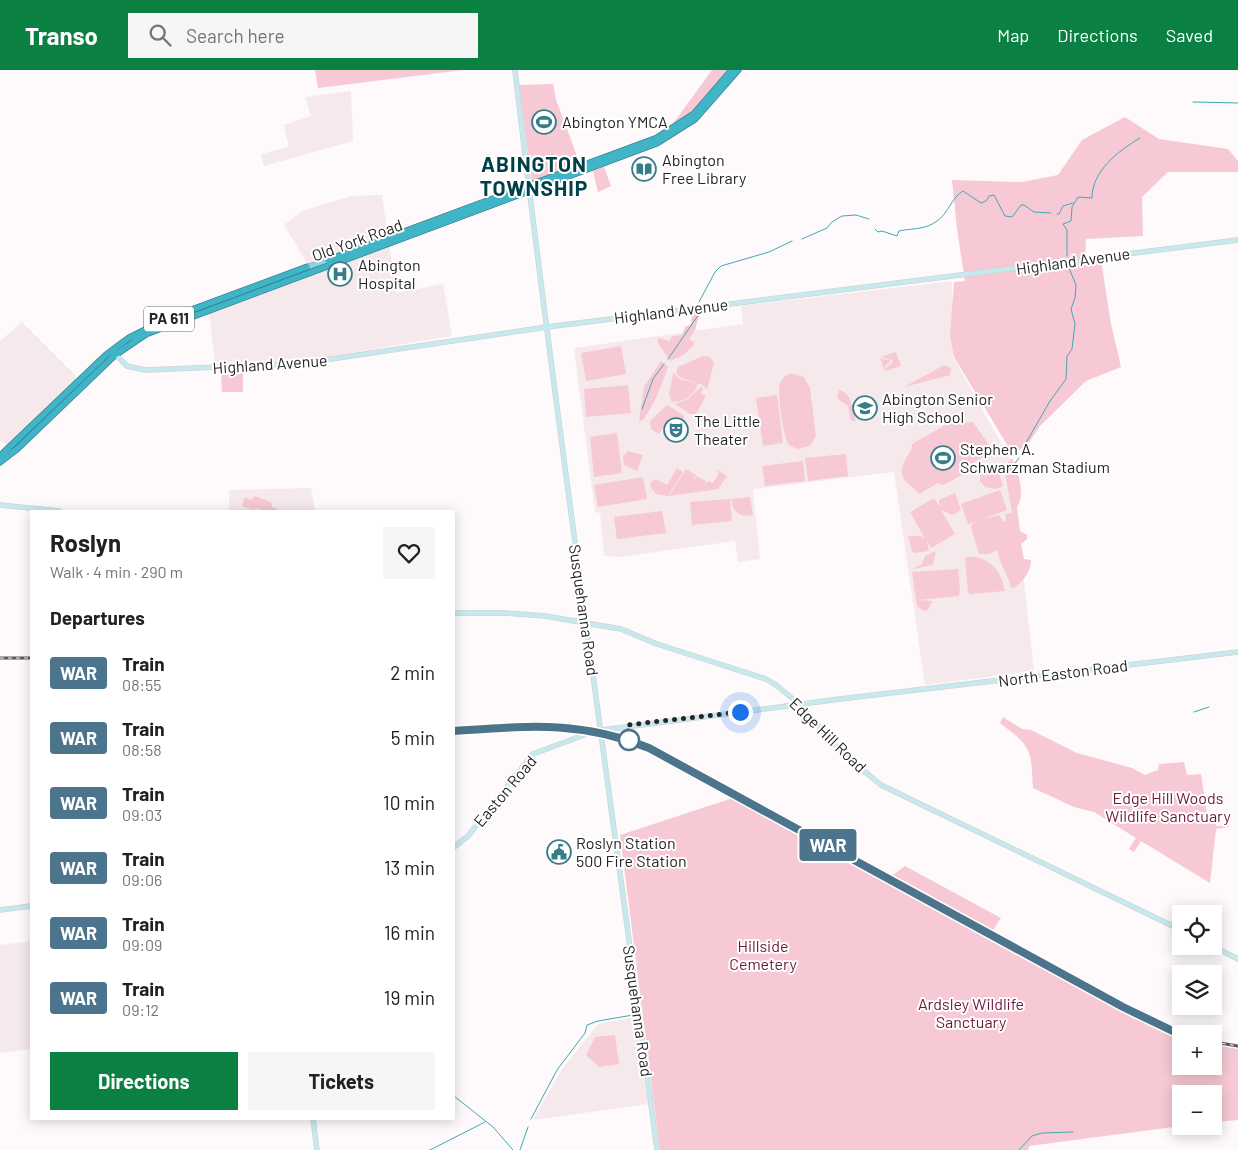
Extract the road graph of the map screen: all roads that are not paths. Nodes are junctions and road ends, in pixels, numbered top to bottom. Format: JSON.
{"nodes":[{"id":1,"x":515,"y":70,"type":"edge"},
{"id":2,"x":732,"y":70,"type":"edge"},
{"id":3,"x":738,"y":70,"type":"edge"},
{"id":4,"x":530,"y":188,"type":"junction"},
{"id":5,"x":1238,"y":240,"type":"edge"},
{"id":6,"x":328,"y":260,"type":"joint"},
{"id":7,"x":307,"y":268,"type":"joint"},
{"id":8,"x":547,"y":327,"type":"junction"},
{"id":9,"x":113,"y":353,"type":"junction"},
{"id":10,"x":0,"y":456,"type":"edge"},
{"id":11,"x":0,"y":462,"type":"edge"},
{"id":12,"x":0,"y":505,"type":"edge"},
{"id":13,"x":49,"y":510,"type":"edge"},
{"id":14,"x":455,"y":614,"type":"edge"},
{"id":15,"x":586,"y":623,"type":"junction"},
{"id":16,"x":1238,"y":652,"type":"edge"},
{"id":17,"x":887,"y":694,"type":"joint"},
{"id":18,"x":799,"y":704,"type":"junction"},
{"id":19,"x":601,"y":729,"type":"junction"},
{"id":20,"x":455,"y":846,"type":"edge"},
{"id":21,"x":30,"y":906,"type":"edge"},
{"id":22,"x":0,"y":910,"type":"edge"},
{"id":23,"x":1172,"y":926,"type":"edge"},
{"id":24,"x":1222,"y":951,"type":"edge"},
{"id":25,"x":1238,"y":959,"type":"edge"},
{"id":26,"x":313,"y":1120,"type":"edge"},
{"id":27,"x":318,"y":1150,"type":"edge"},
{"id":28,"x":657,"y":1150,"type":"edge"}],
"edges":[{"from":1,"to":4,"type":"street","name":"Susquehanna Road"},
{"from":2,"to":4,"type":"highway","name":"Old York Road","number":"PA 611"},
{"from":3,"to":4,"type":"highway","name":"Old York Road","number":"PA 611"},
{"from":4,"to":6,"type":"highway","name":"Old York Road","number":"PA 611"},
{"from":4,"to":8,"type":"street","name":"Susquehanna Road"},
{"from":4,"to":9,"type":"highway","name":"Old York Road","number":"PA 611"},
{"from":5,"to":8,"type":"street","name":"Highland Avenue"},
{"from":6,"to":7,"type":"main road","name":"Old York Road","number":"PA 611"},
{"from":7,"to":9,"type":"highway","name":"Old York Road","number":"PA 611"},
{"from":8,"to":9,"type":"street","name":"Highland Avenue"},
{"from":8,"to":15,"type":"street","name":"Susquehanna Road"},
{"from":9,"to":10,"type":"highway","name":"Old York Road","number":"PA 611"},
{"from":9,"to":11,"type":"highway","name":"Old York Road","number":"PA 611"},
{"from":12,"to":13,"type":"street"},
{"from":14,"to":15,"type":"street","name":"Edge Hill Road"},
{"from":15,"to":18,"type":"street","name":"Edge Hill Road"},
{"from":15,"to":19,"type":"street","name":"Susquehanna Road"},
{"from":16,"to":17,"type":"street","name":"North Easton Road"},
{"from":17,"to":18,"type":"street","name":"Easton Road"},
{"from":18,"to":19,"type":"street","name":"Easton Road"},
{"from":18,"to":23,"type":"street","name":"Edge Hill Road"},
{"from":19,"to":20,"type":"street","name":"Easton Road"},
{"from":19,"to":28,"type":"street","name":"Susquehanna Road"},
{"from":21,"to":22,"type":"street"},
{"from":24,"to":25,"type":"street"},
{"from":26,"to":27,"type":"street"}]}
